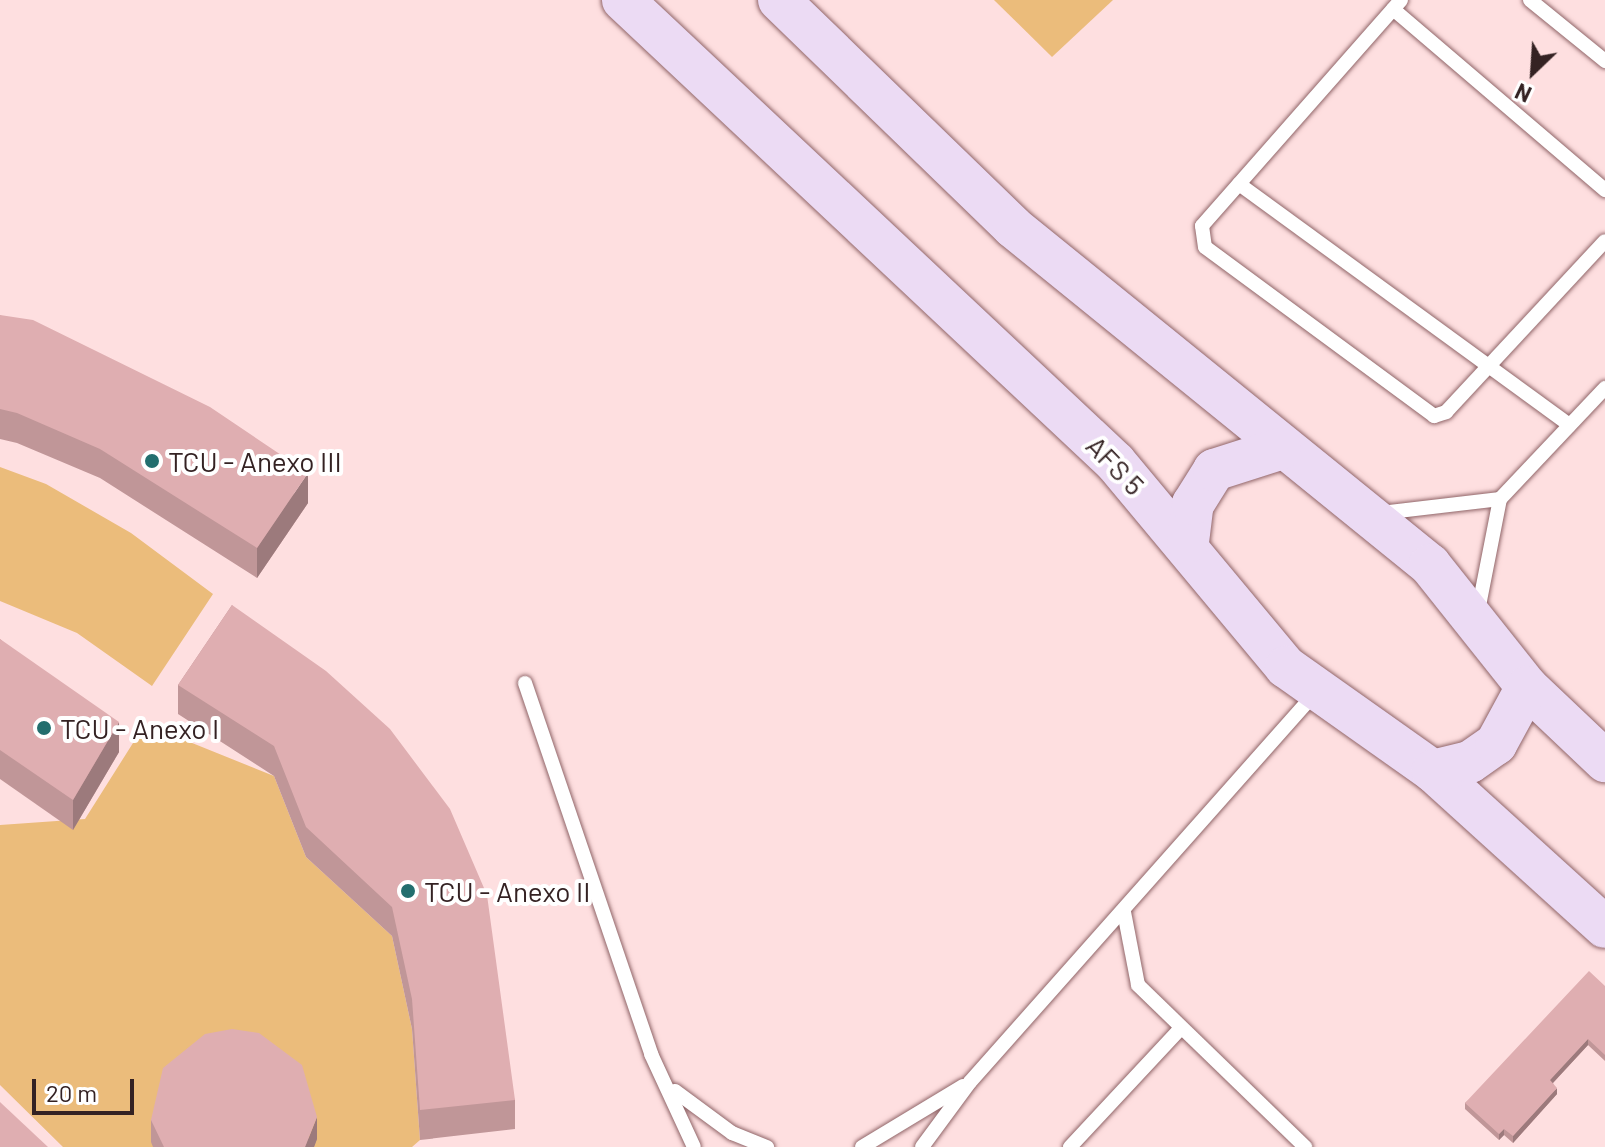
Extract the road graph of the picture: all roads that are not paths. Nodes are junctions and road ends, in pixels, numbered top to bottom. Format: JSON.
{"nodes":[{"id":1,"x":623,"y":0,"type":"edge"},
{"id":2,"x":779,"y":0,"type":"edge"},
{"id":3,"x":1530,"y":0,"type":"edge"},
{"id":4,"x":1397,"y":4,"type":"edge"},
{"id":5,"x":1605,"y":61,"type":"edge"},
{"id":6,"x":1239,"y":184,"type":"junction"},
{"id":7,"x":1605,"y":190,"type":"edge"},
{"id":8,"x":1605,"y":241,"type":"edge"},
{"id":9,"x":1488,"y":362,"type":"junction"},
{"id":10,"x":1605,"y":388,"type":"edge"},
{"id":11,"x":1569,"y":425,"type":"junction"},
{"id":12,"x":1280,"y":449,"type":"junction"},
{"id":13,"x":1500,"y":499,"type":"junction"},
{"id":14,"x":1371,"y":514,"type":"junction"},
{"id":15,"x":1188,"y":542,"type":"junction"},
{"id":16,"x":1476,"y":622,"type":"junction"},
{"id":17,"x":525,"y":683,"type":"dead end"},
{"id":18,"x":1527,"y":687,"type":"junction"},
{"id":19,"x":1316,"y":692,"type":"junction"},
{"id":20,"x":1605,"y":761,"type":"edge"},
{"id":21,"x":1433,"y":771,"type":"junction"},
{"id":22,"x":1124,"y":912,"type":"junction"},
{"id":23,"x":1605,"y":927,"type":"edge"},
{"id":24,"x":1179,"y":1030,"type":"junction"},
{"id":25,"x":651,"y":1054,"type":"junction"},
{"id":26,"x":970,"y":1082,"type":"junction"},
{"id":27,"x":694,"y":1147,"type":"edge"},
{"id":28,"x":767,"y":1147,"type":"edge"},
{"id":29,"x":862,"y":1147,"type":"edge"},
{"id":30,"x":922,"y":1147,"type":"edge"},
{"id":31,"x":1070,"y":1147,"type":"edge"},
{"id":32,"x":1305,"y":1147,"type":"edge"}],
"edges":[{"from":1,"to":15,"type":"main road","name":"AFS 5"},
{"from":2,"to":12,"type":"main road"},
{"from":3,"to":5,"type":"lane"},
{"from":4,"to":6,"type":"lane"},
{"from":4,"to":7,"type":"lane"},
{"from":6,"to":9,"type":"lane"},
{"from":6,"to":9,"type":"lane"},
{"from":8,"to":9,"type":"lane"},
{"from":9,"to":11,"type":"lane"},
{"from":10,"to":11,"type":"lane"},
{"from":11,"to":13,"type":"lane"},
{"from":12,"to":14,"type":"main road"},
{"from":12,"to":15,"type":"main road"},
{"from":13,"to":14,"type":"lane"},
{"from":13,"to":16,"type":"lane"},
{"from":14,"to":16,"type":"main road"},
{"from":15,"to":19,"type":"main road","name":"AFS 5"},
{"from":16,"to":18,"type":"main road"},
{"from":17,"to":25,"type":"lane"},
{"from":18,"to":20,"type":"main road"},
{"from":18,"to":21,"type":"main road"},
{"from":19,"to":21,"type":"main road","name":"AFS 5"},
{"from":19,"to":22,"type":"lane"},
{"from":21,"to":23,"type":"main road","name":"AFS 5"},
{"from":22,"to":24,"type":"lane"},
{"from":22,"to":26,"type":"lane"},
{"from":24,"to":31,"type":"lane"},
{"from":24,"to":32,"type":"lane"},
{"from":25,"to":27,"type":"lane"},
{"from":25,"to":28,"type":"lane"},
{"from":26,"to":29,"type":"lane"},
{"from":26,"to":30,"type":"lane"}]}
